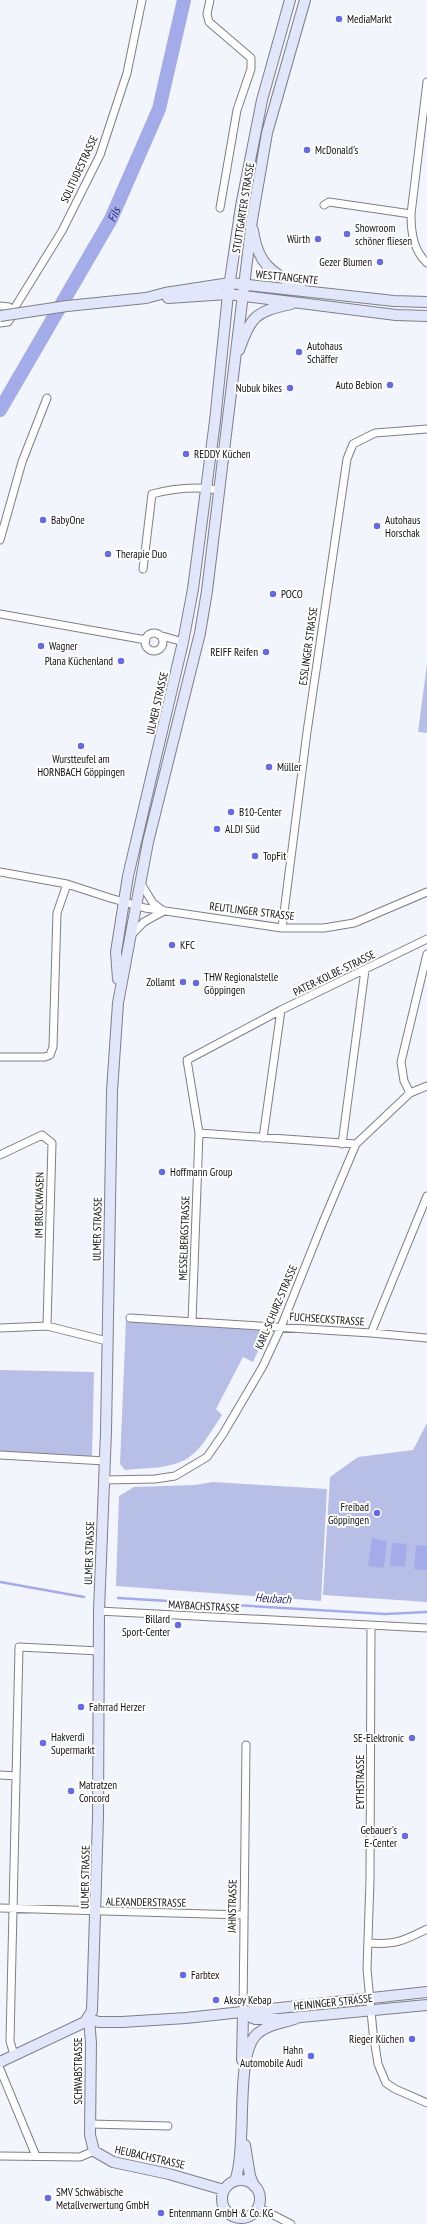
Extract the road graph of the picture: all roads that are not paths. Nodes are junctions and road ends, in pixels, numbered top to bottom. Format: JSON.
{"nodes":[{"id":1,"x":142,"y":0,"type":"edge"},
{"id":2,"x":210,"y":0,"type":"edge"},
{"id":3,"x":290,"y":0,"type":"edge"},
{"id":4,"x":305,"y":0,"type":"edge"},
{"id":5,"x":427,"y":82,"type":"edge"},
{"id":6,"x":324,"y":205,"type":"dead end"},
{"id":7,"x":220,"y":208,"type":"dead end"},
{"id":8,"x":411,"y":214,"type":"junction"},
{"id":9,"x":252,"y":220,"type":"junction"},
{"id":10,"x":427,"y":263,"type":"edge"},
{"id":11,"x":230,"y":283,"type":"junction"},
{"id":12,"x":244,"y":284,"type":"junction"},
{"id":13,"x":304,"y":290,"type":"junction"},
{"id":14,"x":228,"y":294,"type":"junction"},
{"id":15,"x":242,"y":295,"type":"junction"},
{"id":16,"x":146,"y":298,"type":"junction"},
{"id":17,"x":298,"y":302,"type":"junction"},
{"id":18,"x":427,"y":302,"type":"edge"},
{"id":19,"x":0,"y":306,"type":"edge"},
{"id":20,"x":12,"y":312,"type":"junction"},
{"id":21,"x":0,"y":316,"type":"edge"},
{"id":22,"x":427,"y":316,"type":"edge"},
{"id":23,"x":0,"y":323,"type":"edge"},
{"id":24,"x":234,"y":365,"type":"junction"},
{"id":25,"x":47,"y":398,"type":"dead end"},
{"id":26,"x":215,"y":421,"type":"joint"},
{"id":27,"x":227,"y":424,"type":"joint"},
{"id":28,"x":427,"y":429,"type":"edge"},
{"id":29,"x":206,"y":488,"type":"junction"},
{"id":30,"x":219,"y":490,"type":"junction"},
{"id":31,"x":0,"y":540,"type":"edge"},
{"id":32,"x":143,"y":569,"type":"dead end"},
{"id":33,"x":0,"y":614,"type":"edge"},
{"id":34,"x":159,"y":635,"type":"junction"},
{"id":35,"x":146,"y":640,"type":"junction"},
{"id":36,"x":183,"y":642,"type":"junction"},
{"id":37,"x":0,"y":872,"type":"edge"},
{"id":38,"x":140,"y":881,"type":"junction"},
{"id":39,"x":67,"y":884,"type":"junction"},
{"id":40,"x":427,"y":892,"type":"edge"},
{"id":41,"x":123,"y":902,"type":"junction"},
{"id":42,"x":135,"y":905,"type":"junction"},
{"id":43,"x":164,"y":911,"type":"junction"},
{"id":44,"x":282,"y":928,"type":"junction"},
{"id":45,"x":130,"y":936,"type":"junction"},
{"id":46,"x":427,"y":939,"type":"edge"},
{"id":47,"x":427,"y":954,"type":"edge"},
{"id":48,"x":365,"y":970,"type":"junction"},
{"id":49,"x":119,"y":989,"type":"junction"},
{"id":50,"x":281,"y":1010,"type":"junction"},
{"id":51,"x":0,"y":1057,"type":"edge"},
{"id":52,"x":187,"y":1060,"type":"joint"},
{"id":53,"x":427,"y":1086,"type":"edge"},
{"id":54,"x":410,"y":1093,"type":"junction"},
{"id":55,"x":199,"y":1133,"type":"junction"},
{"id":56,"x":263,"y":1138,"type":"junction"},
{"id":57,"x":342,"y":1144,"type":"junction"},
{"id":58,"x":356,"y":1144,"type":"junction"},
{"id":59,"x":0,"y":1155,"type":"edge"},
{"id":60,"x":427,"y":1196,"type":"edge"},
{"id":61,"x":130,"y":1318,"type":"dead end"},
{"id":62,"x":192,"y":1322,"type":"junction"},
{"id":63,"x":48,"y":1326,"type":"junction"},
{"id":64,"x":281,"y":1327,"type":"junction"},
{"id":65,"x":0,"y":1328,"type":"edge"},
{"id":66,"x":371,"y":1333,"type":"junction"},
{"id":67,"x":427,"y":1338,"type":"edge"},
{"id":68,"x":107,"y":1341,"type":"junction"},
{"id":69,"x":0,"y":1455,"type":"edge"},
{"id":70,"x":105,"y":1460,"type":"junction"},
{"id":71,"x":104,"y":1480,"type":"junction"},
{"id":72,"x":99,"y":1611,"type":"junction"},
{"id":73,"x":371,"y":1626,"type":"junction"},
{"id":74,"x":427,"y":1628,"type":"edge"},
{"id":75,"x":100,"y":1651,"type":"junction"},
{"id":76,"x":246,"y":1744,"type":"dead end"},
{"id":77,"x":0,"y":1775,"type":"edge"},
{"id":78,"x":16,"y":1776,"type":"junction"},
{"id":79,"x":0,"y":1908,"type":"edge"},
{"id":80,"x":13,"y":1908,"type":"junction"},
{"id":81,"x":97,"y":1912,"type":"junction"},
{"id":82,"x":243,"y":1915,"type":"junction"},
{"id":83,"x":427,"y":1928,"type":"edge"},
{"id":84,"x":368,"y":1943,"type":"junction"},
{"id":85,"x":427,"y":1992,"type":"edge"},
{"id":86,"x":370,"y":1998,"type":"junction"},
{"id":87,"x":427,"y":2005,"type":"edge"},
{"id":88,"x":370,"y":2010,"type":"junction"},
{"id":89,"x":243,"y":2014,"type":"junction"},
{"id":90,"x":297,"y":2018,"type":"junction"},
{"id":91,"x":89,"y":2019,"type":"junction"},
{"id":92,"x":14,"y":2055,"type":"junction"},
{"id":93,"x":0,"y":2062,"type":"edge"},
{"id":94,"x":244,"y":2067,"type":"junction"},
{"id":95,"x":0,"y":2069,"type":"edge"},
{"id":96,"x":427,"y":2103,"type":"edge"},
{"id":97,"x":90,"y":2124,"type":"junction"},
{"id":98,"x":168,"y":2126,"type":"dead end"},
{"id":99,"x":243,"y":2127,"type":"junction"},
{"id":100,"x":94,"y":2151,"type":"junction"},
{"id":101,"x":0,"y":2156,"type":"edge"},
{"id":102,"x":36,"y":2156,"type":"junction"},
{"id":103,"x":235,"y":2181,"type":"junction"},
{"id":104,"x":254,"y":2186,"type":"junction"},
{"id":105,"x":224,"y":2190,"type":"junction"},
{"id":106,"x":258,"y":2207,"type":"junction"},
{"id":107,"x":231,"y":2220,"type":"edge"},
{"id":108,"x":244,"y":2221,"type":"edge"},
{"id":109,"x":291,"y":2224,"type":"edge"}],
"edges":[{"from":1,"to":20,"type":"street","name":"SOLITUDESTRASSE"},
{"from":2,"to":7,"type":"street"},
{"from":3,"to":11,"type":"main road","name":"STUTTGARTER STRASSE"},
{"from":4,"to":9,"type":"main road","name":"STUTTGARTER STRASSE"},
{"from":5,"to":8,"type":"street"},
{"from":6,"to":8,"type":"street"},
{"from":8,"to":10,"type":"street"},
{"from":9,"to":12,"type":"main road","name":"STUTTGARTER STRASSE"},
{"from":9,"to":13,"type":"main road"},
{"from":11,"to":12,"type":"main road","name":"WESTTANGENTE"},
{"from":11,"to":14,"type":"main road","name":"STUTTGARTER STRASSE"},
{"from":11,"to":16,"type":"main road","name":"WESTTANGENTE"},
{"from":12,"to":13,"type":"main road","name":"WESTTANGENTE"},
{"from":12,"to":15,"type":"main road","name":"STUTTGARTER STRASSE"},
{"from":13,"to":18,"type":"main road","name":"WESTTANGENTE"},
{"from":14,"to":15,"type":"main road","name":"WESTTANGENTE"},
{"from":14,"to":16,"type":"main road","name":"WESTTANGENTE"},
{"from":14,"to":26,"type":"main road","name":"STUTTGARTER STRASSE"},
{"from":15,"to":17,"type":"main road","name":"WESTTANGENTE"},
{"from":15,"to":24,"type":"main road","name":"STUTTGARTER STRASSE"},
{"from":16,"to":21,"type":"main road","name":"WESTTANGENTE","bridge":true},
{"from":17,"to":22,"type":"main road","name":"WESTTANGENTE"},
{"from":17,"to":24,"type":"main road"},
{"from":19,"to":20,"type":"street"},
{"from":20,"to":23,"type":"street","name":"SOLITUDESTRASSE"},
{"from":24,"to":27,"type":"main road","name":"STUTTGARTER STRASSE"},
{"from":25,"to":31,"type":"street"},
{"from":26,"to":29,"type":"main road","name":"ULMER STRASSE"},
{"from":27,"to":30,"type":"main road","name":"ULMER STRASSE"},
{"from":28,"to":44,"type":"street","name":"ESSLINGER STRASSE"},
{"from":29,"to":30,"type":"street"},
{"from":29,"to":32,"type":"street"},
{"from":29,"to":36,"type":"main road","name":"ULMER STRASSE"},
{"from":30,"to":38,"type":"main road","name":"ULMER STRASSE"},
{"from":33,"to":35,"type":"street"},
{"from":34,"to":35,"type":"street"},
{"from":34,"to":35,"type":"street"},
{"from":34,"to":36,"type":"street"},
{"from":36,"to":41,"type":"main road","name":"ULMER STRASSE"},
{"from":37,"to":39,"type":"street","name":"REUTLINGER STRASSE"},
{"from":38,"to":42,"type":"main road","name":"ULMER STRASSE"},
{"from":38,"to":43,"type":"street"},
{"from":39,"to":41,"type":"street","name":"REUTLINGER STRASSE"},
{"from":39,"to":51,"type":"street"},
{"from":40,"to":44,"type":"street","name":"REUTLINGER STRASSE"},
{"from":41,"to":42,"type":"street","name":"REUTLINGER STRASSE"},
{"from":41,"to":49,"type":"main road","name":"ULMER STRASSE"},
{"from":42,"to":43,"type":"street","name":"REUTLINGER STRASSE"},
{"from":42,"to":45,"type":"main road","name":"ULMER STRASSE"},
{"from":43,"to":44,"type":"street","name":"REUTLINGER STRASSE"},
{"from":43,"to":45,"type":"street"},
{"from":45,"to":49,"type":"main road","name":"ULMER STRASSE"},
{"from":46,"to":48,"type":"street","name":"PATER-KOLBE-STRASSE"},
{"from":47,"to":54,"type":"street"},
{"from":48,"to":50,"type":"street","name":"PATER-KOLBE-STRASSE"},
{"from":48,"to":57,"type":"street"},
{"from":49,"to":68,"type":"main road","name":"ULMER STRASSE"},
{"from":50,"to":52,"type":"street","name":"PATER-KOLBE-STRASSE"},
{"from":50,"to":56,"type":"street"},
{"from":52,"to":55,"type":"street","name":"MESSELBERGSTRASSE"},
{"from":53,"to":54,"type":"street","name":"KARL-SCHURZ-STRASSE"},
{"from":54,"to":58,"type":"street","name":"KARL-SCHURZ-STRASSE"},
{"from":55,"to":56,"type":"street"},
{"from":55,"to":62,"type":"street","name":"MESSELBERGSTRASSE"},
{"from":56,"to":57,"type":"street"},
{"from":57,"to":58,"type":"street"},
{"from":58,"to":64,"type":"street","name":"KARL-SCHURZ-STRASSE"},
{"from":59,"to":63,"type":"street","name":"IM BRUCKWASEN"},
{"from":60,"to":66,"type":"street"},
{"from":61,"to":62,"type":"street","name":"FUCHSECKSTRASSE"},
{"from":62,"to":64,"type":"street","name":"FUCHSECKSTRASSE"},
{"from":63,"to":65,"type":"street"},
{"from":63,"to":68,"type":"street"},
{"from":64,"to":66,"type":"street","name":"FUCHSECKSTRASSE"},
{"from":64,"to":71,"type":"street","name":"KARL-SCHURZ-STRASSE"},
{"from":66,"to":67,"type":"street","name":"FUCHSECKSTRASSE"},
{"from":68,"to":70,"type":"main road","name":"ULMER STRASSE"},
{"from":69,"to":70,"type":"street"},
{"from":70,"to":71,"type":"main road","name":"ULMER STRASSE"},
{"from":71,"to":72,"type":"main road","name":"ULMER STRASSE"},
{"from":72,"to":73,"type":"street","name":"MAYBACHSTRASSE"},
{"from":72,"to":75,"type":"main road","name":"ULMER STRASSE"},
{"from":73,"to":74,"type":"street","name":"MAYBACHSTRASSE"},
{"from":73,"to":84,"type":"street","name":"EYTHSTRASSE"},
{"from":75,"to":78,"type":"street"},
{"from":75,"to":81,"type":"main road","name":"ULMER STRASSE"},
{"from":76,"to":82,"type":"street","name":"JAHNSTRASSE"},
{"from":77,"to":78,"type":"street"},
{"from":78,"to":80,"type":"street"},
{"from":79,"to":80,"type":"street","name":"ALEXANDERSTRASSE"},
{"from":80,"to":81,"type":"street","name":"ALEXANDERSTRASSE"},
{"from":80,"to":92,"type":"street"},
{"from":81,"to":82,"type":"street","name":"ALEXANDERSTRASSE"},
{"from":81,"to":91,"type":"main road","name":"ULMER STRASSE"},
{"from":82,"to":89,"type":"street","name":"JAHNSTRASSE"},
{"from":83,"to":84,"type":"street"},
{"from":84,"to":86,"type":"street","name":"EYTHSTRASSE"},
{"from":85,"to":86,"type":"main road","name":"HEININGER STRASSE"},
{"from":86,"to":88,"type":"street","name":"EYTHSTRASSE"},
{"from":86,"to":89,"type":"main road","name":"HEININGER STRASSE"},
{"from":87,"to":88,"type":"main road","name":"HEININGER STRASSE"},
{"from":88,"to":90,"type":"main road","name":"HEININGER STRASSE"},
{"from":88,"to":96,"type":"street","name":"EYTHSTRASSE"},
{"from":89,"to":90,"type":"main road","name":"HEININGER STRASSE"},
{"from":89,"to":91,"type":"main road","name":"HEININGER STRASSE"},
{"from":89,"to":94,"type":"main road","name":"JAHNSTRASSE"},
{"from":90,"to":94,"type":"main road","name":"JAHNSTRASSE"},
{"from":91,"to":92,"type":"main road"},
{"from":91,"to":97,"type":"main road","name":"SCHWABSTRASSE"},
{"from":92,"to":93,"type":"main road"},
{"from":94,"to":99,"type":"main road","name":"JAHNSTRASSE"},
{"from":95,"to":102,"type":"street"},
{"from":97,"to":98,"type":"street"},
{"from":97,"to":100,"type":"main road","name":"SCHWABSTRASSE"},
{"from":99,"to":103,"type":"main road","name":"JAHNSTRASSE"},
{"from":99,"to":104,"type":"main road","name":"JAHNSTRASSE"},
{"from":100,"to":102,"type":"street"},
{"from":100,"to":105,"type":"main road","name":"HEUBACHSTRASSE"},
{"from":101,"to":102,"type":"street"},
{"from":103,"to":104,"type":"main road"},
{"from":103,"to":105,"type":"main road"},
{"from":104,"to":106,"type":"main road"},
{"from":105,"to":107,"type":"main road"},
{"from":106,"to":108,"type":"main road"},
{"from":106,"to":109,"type":"street"},
{"from":107,"to":108,"type":"main road"}]}
